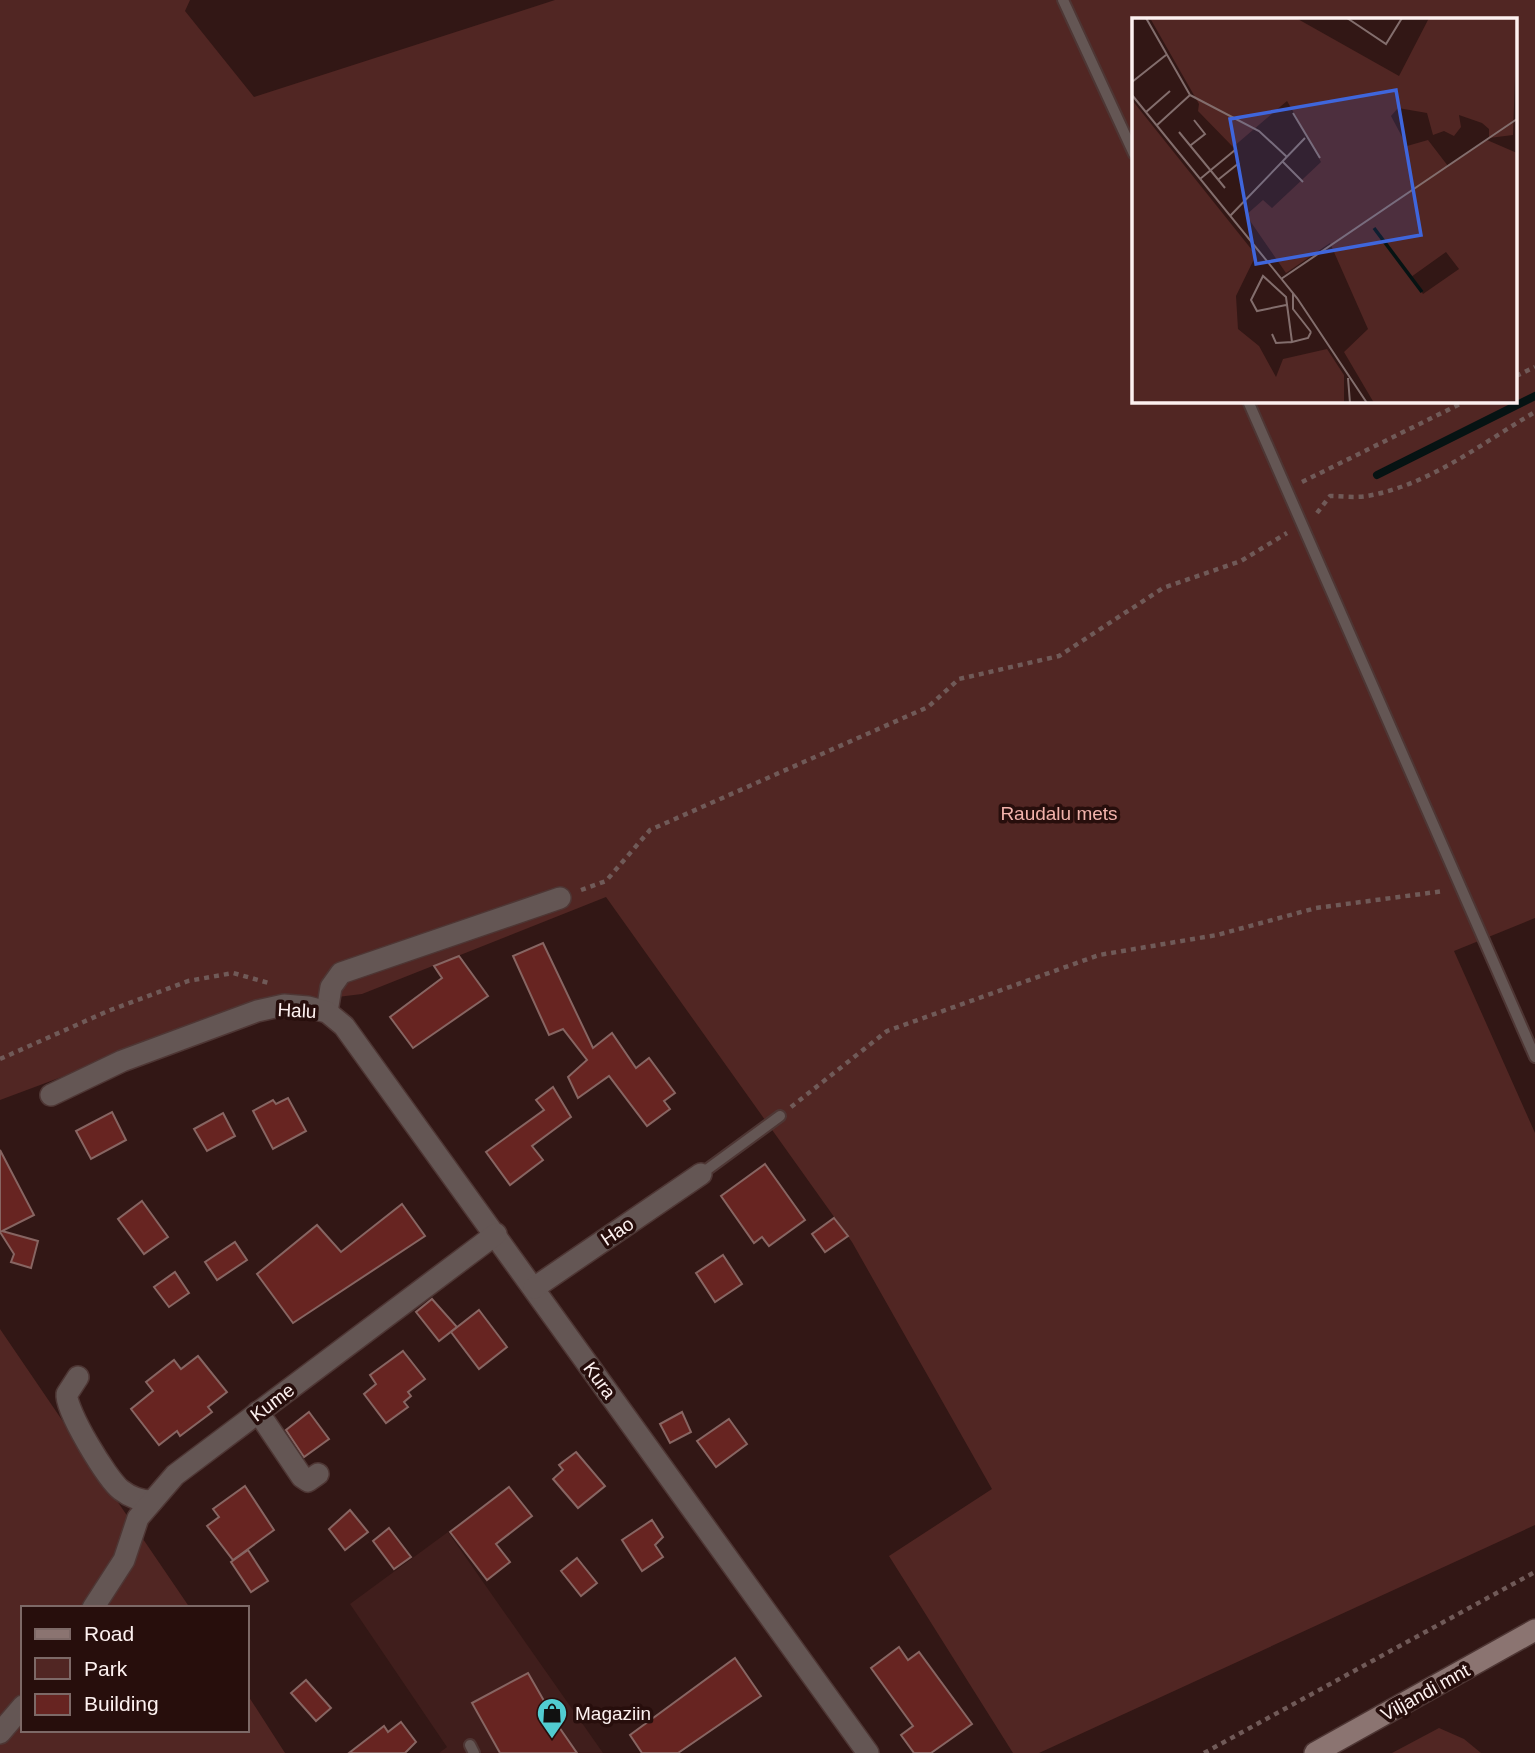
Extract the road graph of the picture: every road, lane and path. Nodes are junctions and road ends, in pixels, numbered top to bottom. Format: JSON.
{"nodes":[{"id":1,"x":1063,"y":0,"type":"edge"},
{"id":2,"x":1132,"y":150,"type":"edge"},
{"id":3,"x":1535,"y":367,"type":"edge"},
{"id":4,"x":1518,"y":375,"type":"edge"},
{"id":5,"x":1248,"y":402,"type":"edge"},
{"id":6,"x":1464,"y":402,"type":"edge"},
{"id":7,"x":1535,"y":412,"type":"edge"},
{"id":8,"x":1288,"y":489,"type":"junction"},
{"id":9,"x":1303,"y":523,"type":"junction"},
{"id":10,"x":1461,"y":888,"type":"junction"},
{"id":11,"x":560,"y":898,"type":"joint"},
{"id":12,"x":294,"y":1006,"type":"junction"},
{"id":13,"x":327,"y":1012,"type":"junction"},
{"id":14,"x":1535,"y":1057,"type":"edge"},
{"id":15,"x":0,"y":1059,"type":"edge"},
{"id":16,"x":51,"y":1095,"type":"dead end"},
{"id":17,"x":780,"y":1116,"type":"joint"},
{"id":18,"x":701,"y":1174,"type":"joint"},
{"id":19,"x":496,"y":1234,"type":"junction"},
{"id":20,"x":534,"y":1288,"type":"junction"},
{"id":21,"x":78,"y":1377,"type":"dead end"},
{"id":22,"x":258,"y":1412,"type":"junction"},
{"id":23,"x":318,"y":1474,"type":"dead end"},
{"id":24,"x":152,"y":1501,"type":"junction"},
{"id":25,"x":1535,"y":1572,"type":"edge"},
{"id":26,"x":94,"y":1606,"type":"edge"},
{"id":27,"x":1535,"y":1630,"type":"edge"},
{"id":28,"x":21,"y":1708,"type":"edge"},
{"id":29,"x":0,"y":1733,"type":"edge"},
{"id":30,"x":868,"y":1753,"type":"edge"},
{"id":31,"x":1204,"y":1753,"type":"edge"},
{"id":32,"x":1315,"y":1753,"type":"edge"}],
"edges":[{"from":1,"to":2,"type":"lane"},
{"from":3,"to":4,"type":"path"},
{"from":5,"to":8,"type":"lane"},
{"from":6,"to":8,"type":"path"},
{"from":7,"to":9,"type":"path"},
{"from":8,"to":9,"type":"lane"},
{"from":9,"to":10,"type":"lane"},
{"from":9,"to":11,"type":"path"},
{"from":10,"to":14,"type":"lane"},
{"from":10,"to":17,"type":"path"},
{"from":11,"to":13,"type":"street","name":"Halu"},
{"from":12,"to":13,"type":"street","name":"Halu"},
{"from":12,"to":15,"type":"path"},
{"from":12,"to":16,"type":"street","name":"Halu"},
{"from":13,"to":19,"type":"street","name":"Kura"},
{"from":17,"to":18,"type":"lane"},
{"from":18,"to":20,"type":"street","name":"Hao"},
{"from":19,"to":20,"type":"street","name":"Kura"},
{"from":19,"to":22,"type":"street","name":"Kume"},
{"from":20,"to":30,"type":"street","name":"Kura"},
{"from":21,"to":24,"type":"street"},
{"from":22,"to":23,"type":"street"},
{"from":22,"to":24,"type":"street","name":"Kume"},
{"from":24,"to":26,"type":"street","name":"Kume"},
{"from":25,"to":31,"type":"path"},
{"from":27,"to":32,"type":"main road","name":"Viljandi mnt"},
{"from":28,"to":29,"type":"street"}]}
